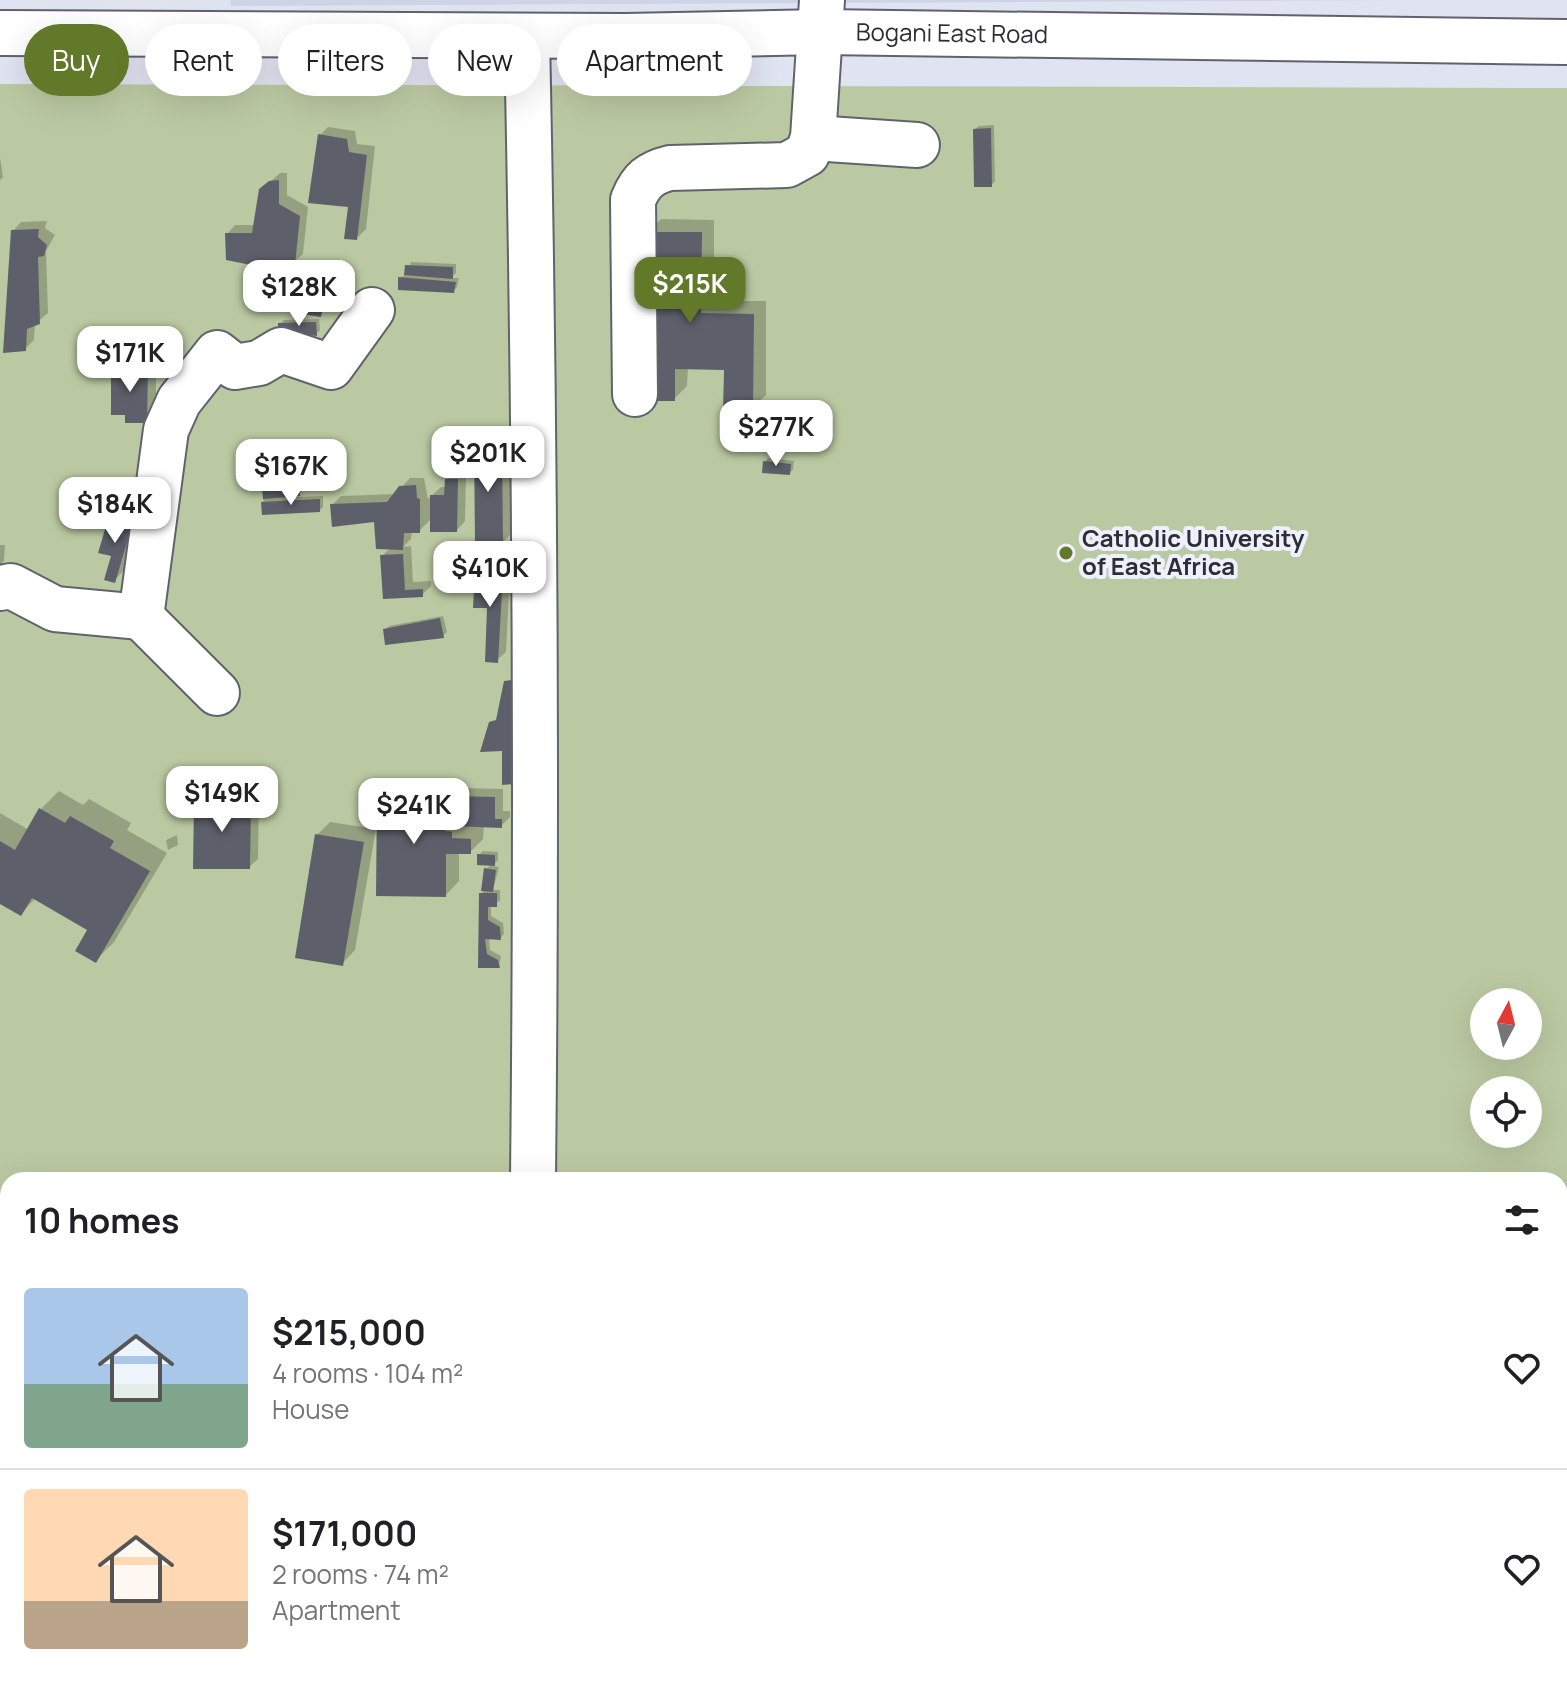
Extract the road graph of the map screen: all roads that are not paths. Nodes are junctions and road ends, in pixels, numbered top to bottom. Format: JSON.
{"nodes":[{"id":1,"x":822,"y":16,"type":"edge"},
{"id":2,"x":0,"y":33,"type":"edge"},
{"id":3,"x":428,"y":35,"type":"edge"},
{"id":4,"x":541,"y":35,"type":"edge"},
{"id":5,"x":1567,"y":42,"type":"edge"},
{"id":6,"x":528,"y":96,"type":"edge"},
{"id":7,"x":813,"y":138,"type":"junction"},
{"id":8,"x":917,"y":145,"type":"dead end"},
{"id":9,"x":372,"y":310,"type":"dead end"},
{"id":10,"x":635,"y":394,"type":"dead end"},
{"id":11,"x":0,"y":588,"type":"edge"},
{"id":12,"x":141,"y":617,"type":"junction"},
{"id":13,"x":217,"y":693,"type":"dead end"},
{"id":14,"x":533,"y":1172,"type":"edge"}],
"edges":[{"from":1,"to":4,"type":"street","name":"Bogani East Road"},
{"from":1,"to":5,"type":"street","name":"Bogani East Road"},
{"from":1,"to":7,"type":"street"},
{"from":2,"to":3,"type":"street","name":"Bogani East Road"},
{"from":6,"to":14,"type":"street"},
{"from":7,"to":8,"type":"street"},
{"from":7,"to":10,"type":"street"},
{"from":9,"to":12,"type":"street"},
{"from":11,"to":12,"type":"street"},
{"from":12,"to":13,"type":"street"}]}
